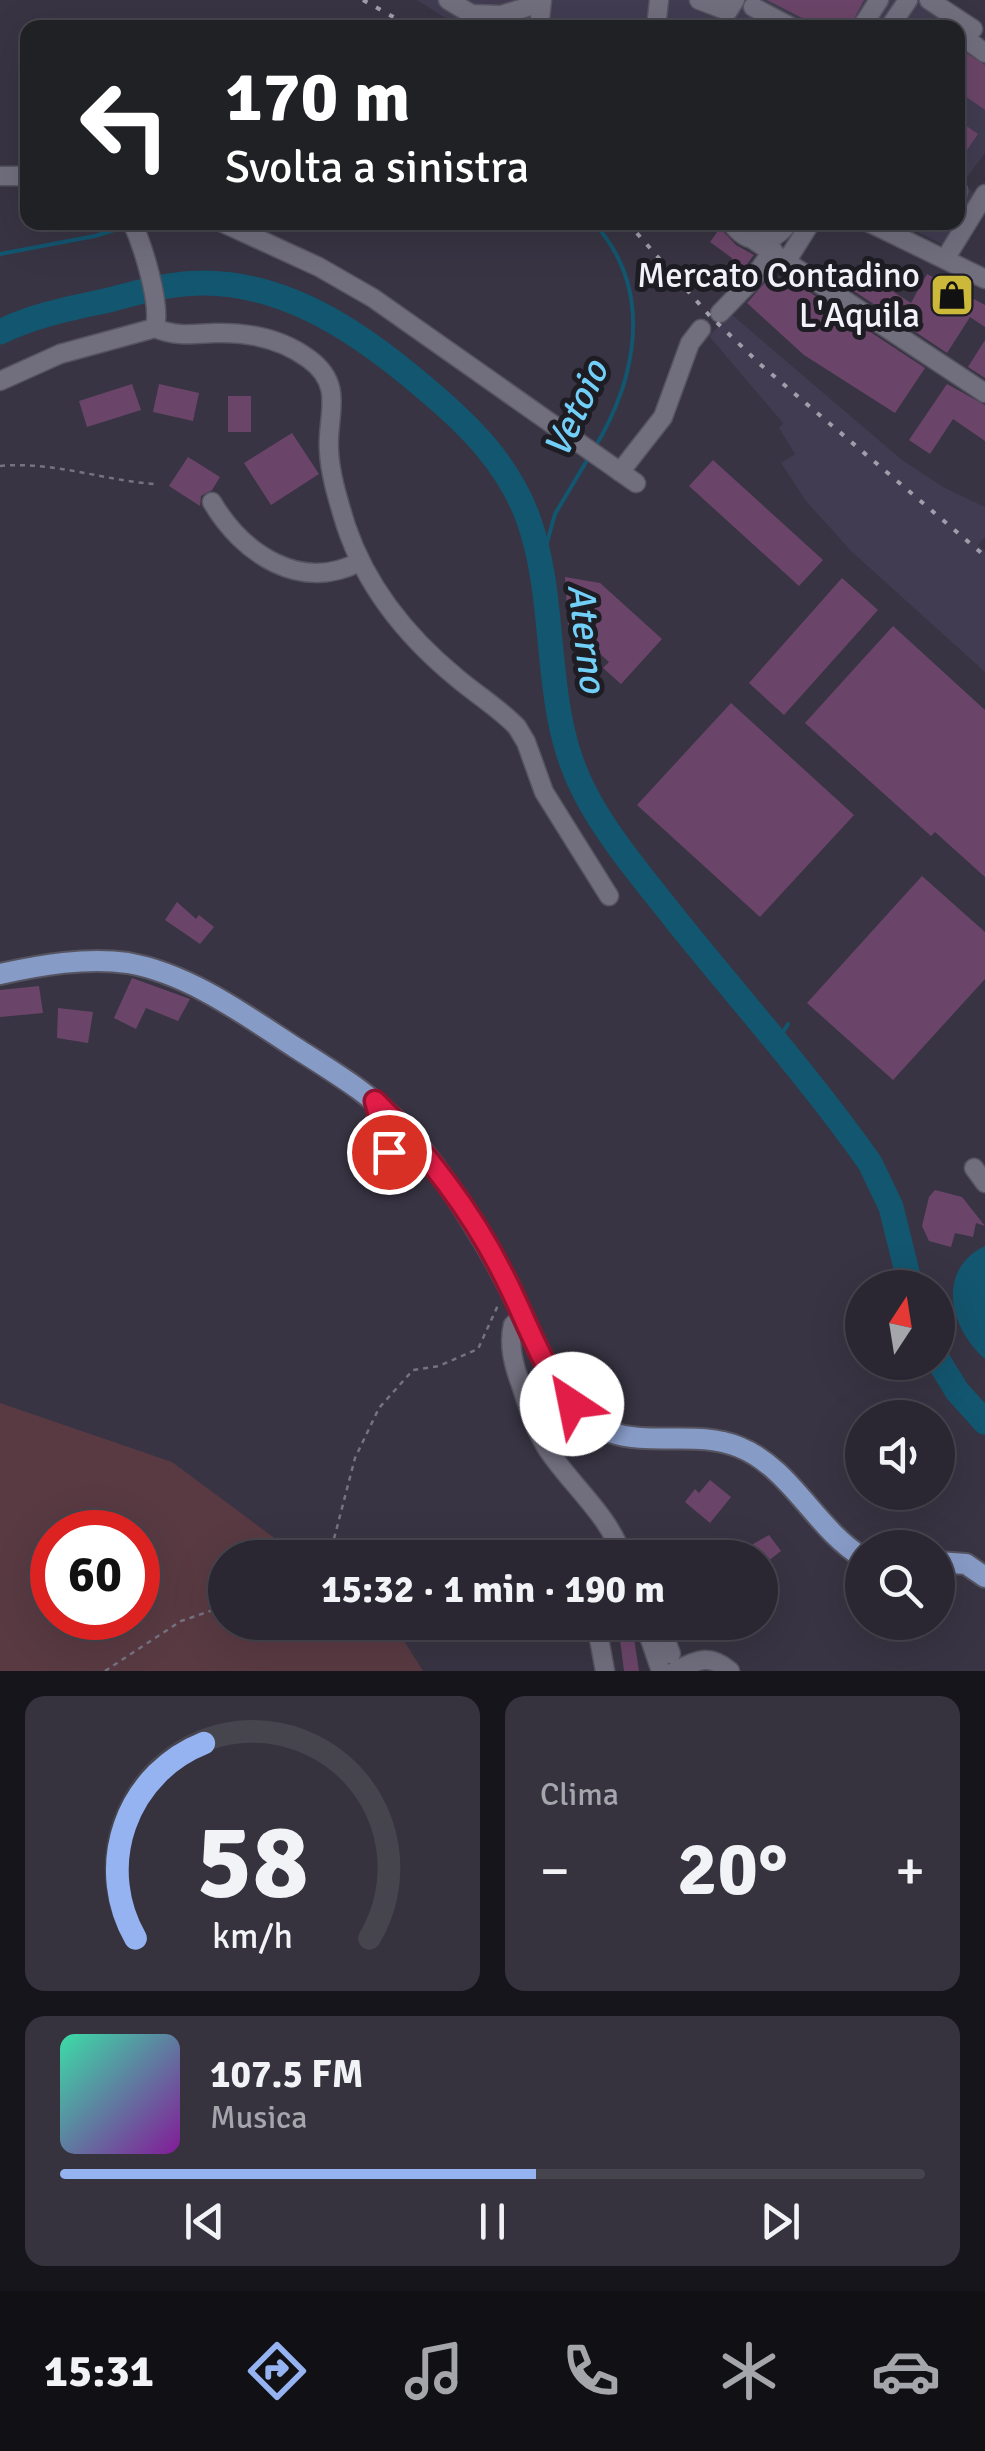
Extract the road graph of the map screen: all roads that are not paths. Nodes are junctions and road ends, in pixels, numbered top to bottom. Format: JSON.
{"nodes":[{"id":1,"x":448,"y":0,"type":"edge"},
{"id":2,"x":699,"y":0,"type":"edge"},
{"id":3,"x":929,"y":0,"type":"edge"},
{"id":4,"x":897,"y":2,"type":"edge"},
{"id":5,"x":744,"y":4,"type":"edge"},
{"id":6,"x":538,"y":13,"type":"edge"},
{"id":7,"x":471,"y":14,"type":"junction"},
{"id":8,"x":481,"y":20,"type":"edge"},
{"id":9,"x":777,"y":20,"type":"edge"},
{"id":10,"x":872,"y":20,"type":"edge"},
{"id":11,"x":934,"y":20,"type":"edge"},
{"id":12,"x":952,"y":20,"type":"edge"},
{"id":13,"x":965,"y":31,"type":"edge"},
{"id":14,"x":985,"y":53,"type":"edge"},
{"id":15,"x":984,"y":196,"type":"edge"},
{"id":16,"x":965,"y":227,"type":"edge"},
{"id":17,"x":135,"y":230,"type":"edge"},
{"id":18,"x":237,"y":230,"type":"edge"},
{"id":19,"x":736,"y":230,"type":"edge"},
{"id":20,"x":782,"y":230,"type":"edge"},
{"id":21,"x":803,"y":230,"type":"edge"},
{"id":22,"x":884,"y":230,"type":"edge"},
{"id":23,"x":963,"y":230,"type":"edge"},
{"id":24,"x":755,"y":240,"type":"junction"},
{"id":25,"x":780,"y":256,"type":"junction"},
{"id":26,"x":945,"y":260,"type":"junction"},
{"id":27,"x":985,"y":279,"type":"edge"},
{"id":28,"x":720,"y":313,"type":"dead end"},
{"id":29,"x":155,"y":328,"type":"junction"},
{"id":30,"x":701,"y":329,"type":"dead end"},
{"id":31,"x":0,"y":381,"type":"edge"},
{"id":32,"x":985,"y":393,"type":"edge"},
{"id":33,"x":212,"y":502,"type":"dead end"},
{"id":34,"x":359,"y":562,"type":"junction"},
{"id":35,"x":610,"y":896,"type":"dead end"},
{"id":36,"x":0,"y":974,"type":"edge"},
{"id":37,"x":375,"y":1101,"type":"junction"},
{"id":38,"x":396,"y":1182,"type":"dead end"},
{"id":39,"x":523,"y":1316,"type":"junction"},
{"id":40,"x":612,"y":1540,"type":"edge"},
{"id":41,"x":845,"y":1543,"type":"edge"},
{"id":42,"x":955,"y":1563,"type":"edge"},
{"id":43,"x":985,"y":1578,"type":"edge"},
{"id":44,"x":598,"y":1640,"type":"edge"},
{"id":45,"x":650,"y":1640,"type":"edge"},
{"id":46,"x":673,"y":1662,"type":"edge"},
{"id":47,"x":605,"y":1671,"type":"edge"},
{"id":48,"x":661,"y":1671,"type":"edge"},
{"id":49,"x":730,"y":1671,"type":"edge"}],
"edges":[{"from":1,"to":7,"type":"street"},
{"from":2,"to":5,"type":"street"},
{"from":3,"to":12,"type":"street"},
{"from":4,"to":10,"type":"street"},
{"from":4,"to":11,"type":"street"},
{"from":5,"to":9,"type":"street"},
{"from":6,"to":7,"type":"street"},
{"from":7,"to":8,"type":"street"},
{"from":13,"to":14,"type":"street"},
{"from":15,"to":16,"type":"street"},
{"from":17,"to":29,"type":"street"},
{"from":18,"to":30,"type":"street"},
{"from":19,"to":24,"type":"street"},
{"from":20,"to":24,"type":"street"},
{"from":21,"to":25,"type":"street"},
{"from":22,"to":26,"type":"street"},
{"from":23,"to":26,"type":"street"},
{"from":24,"to":25,"type":"street"},
{"from":25,"to":28,"type":"street"},
{"from":25,"to":32,"type":"street"},
{"from":26,"to":27,"type":"street"},
{"from":29,"to":31,"type":"street"},
{"from":29,"to":34,"type":"street"},
{"from":33,"to":34,"type":"street"},
{"from":34,"to":35,"type":"street"},
{"from":36,"to":37,"type":"main road"},
{"from":37,"to":38,"type":"street"},
{"from":37,"to":39,"type":"main road"},
{"from":39,"to":40,"type":"street"},
{"from":39,"to":41,"type":"main road"},
{"from":42,"to":43,"type":"main road"},
{"from":44,"to":47,"type":"street"},
{"from":45,"to":48,"type":"street"},
{"from":46,"to":49,"type":"street"}]}
